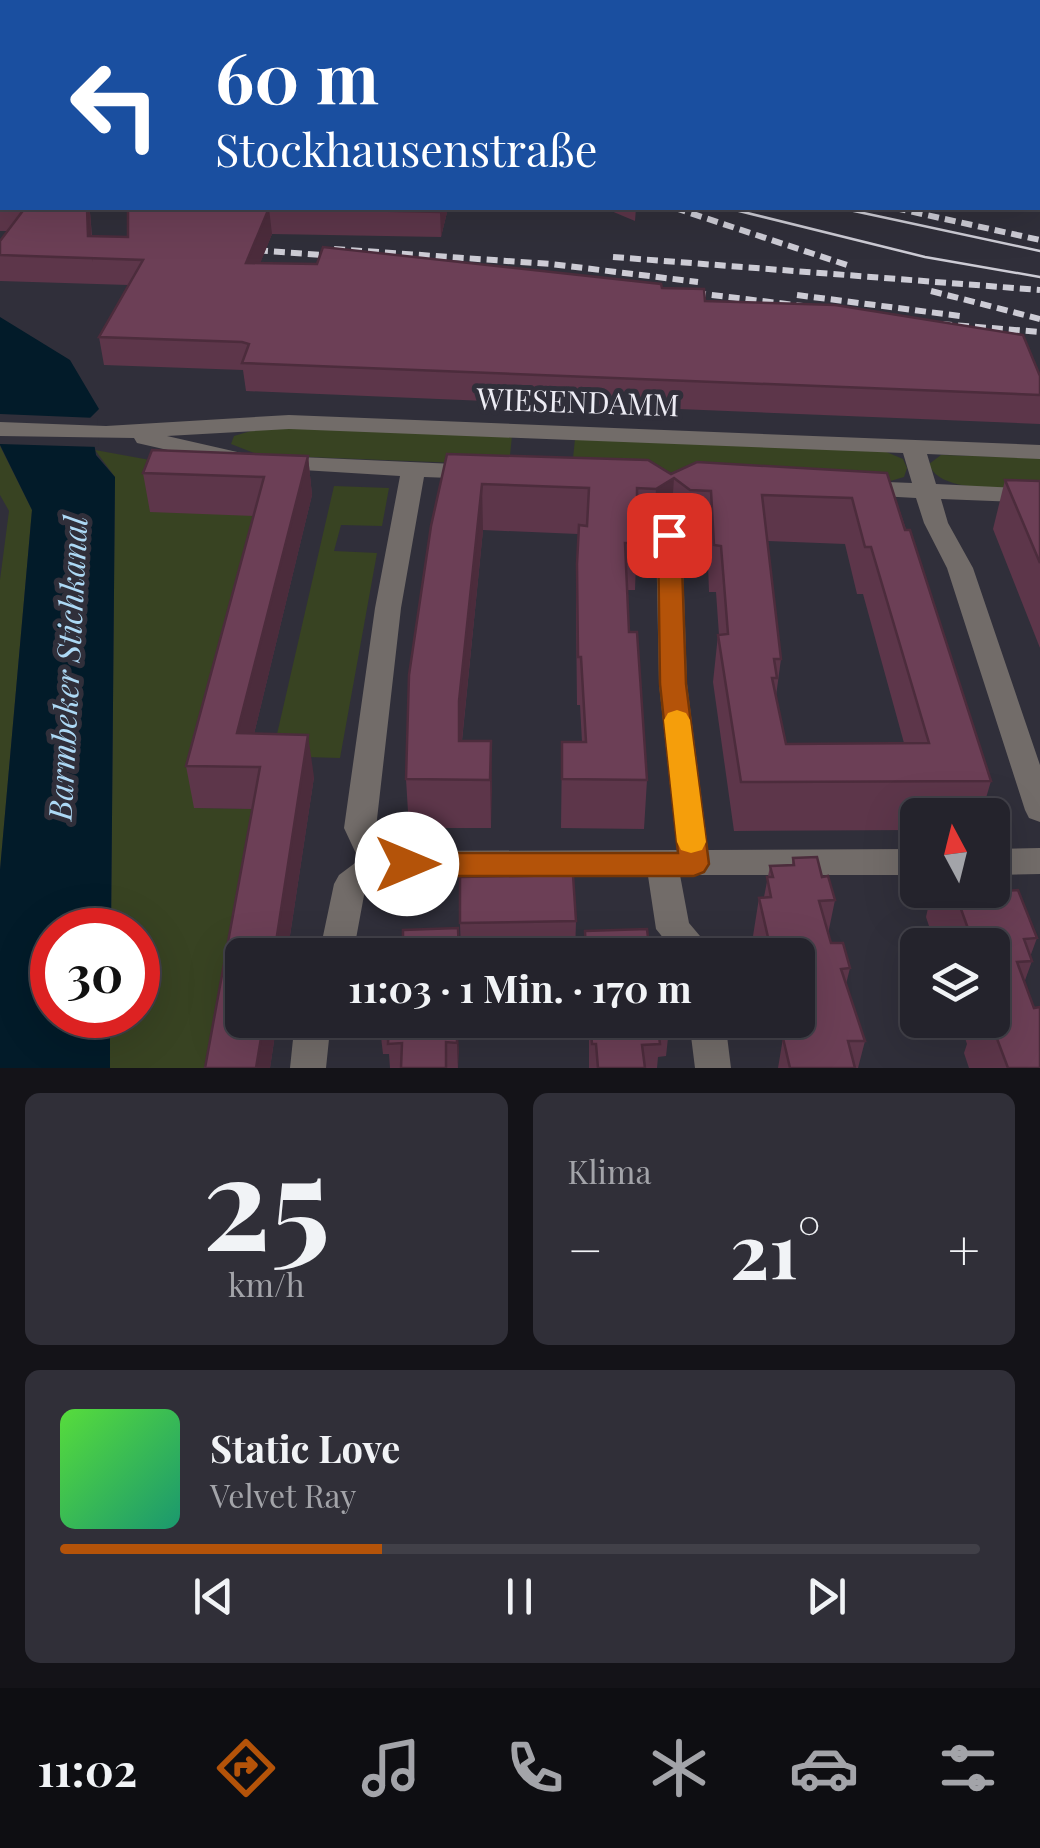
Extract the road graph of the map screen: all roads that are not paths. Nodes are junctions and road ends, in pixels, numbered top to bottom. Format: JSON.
{"nodes":[{"id":1,"x":240,"y":424,"type":"junction"},
{"id":2,"x":0,"y":430,"type":"edge"},
{"id":3,"x":106,"y":432,"type":"junction"},
{"id":4,"x":913,"y":447,"type":"junction"},
{"id":5,"x":1040,"y":452,"type":"edge"},
{"id":6,"x":230,"y":458,"type":"junction"},
{"id":7,"x":413,"y":469,"type":"junction"},
{"id":8,"x":502,"y":473,"type":"edge"},
{"id":9,"x":828,"y":487,"type":"edge"},
{"id":10,"x":926,"y":491,"type":"junction"},
{"id":11,"x":1040,"y":496,"type":"edge"},
{"id":12,"x":669,"y":535,"type":"dead end"},
{"id":13,"x":1040,"y":810,"type":"edge"},
{"id":14,"x":382,"y":860,"type":"junction"},
{"id":15,"x":1040,"y":861,"type":"edge"},
{"id":16,"x":900,"y":862,"type":"edge"},
{"id":17,"x":1010,"y":862,"type":"edge"},
{"id":18,"x":678,"y":864,"type":"junction"},
{"id":19,"x":339,"y":938,"type":"edge"},
{"id":20,"x":681,"y":938,"type":"edge"},
{"id":21,"x":311,"y":1038,"type":"edge"},
{"id":22,"x":709,"y":1038,"type":"edge"},
{"id":23,"x":308,"y":1068,"type":"edge"},
{"id":24,"x":713,"y":1068,"type":"edge"}],
"edges":[{"from":1,"to":3,"type":"street","name":"WIESENDAMM"},
{"from":1,"to":4,"type":"street","name":"WIESENDAMM"},
{"from":1,"to":6,"type":"street"},
{"from":2,"to":3,"type":"street","name":"WIESENDAMM"},
{"from":3,"to":6,"type":"street","name":"WIESENDAMM"},
{"from":4,"to":5,"type":"street","name":"WIESENDAMM"},
{"from":4,"to":10,"type":"street"},
{"from":6,"to":7,"type":"street","name":"WIESENDAMM"},
{"from":7,"to":8,"type":"street","name":"WIESENDAMM"},
{"from":7,"to":14,"type":"street"},
{"from":9,"to":10,"type":"street"},
{"from":10,"to":11,"type":"street"},
{"from":10,"to":13,"type":"street"},
{"from":12,"to":18,"type":"street"},
{"from":14,"to":18,"type":"street"},
{"from":14,"to":19,"type":"street"},
{"from":15,"to":17,"type":"street"},
{"from":16,"to":18,"type":"street"},
{"from":18,"to":20,"type":"street"},
{"from":21,"to":23,"type":"street"},
{"from":22,"to":24,"type":"street"}]}
